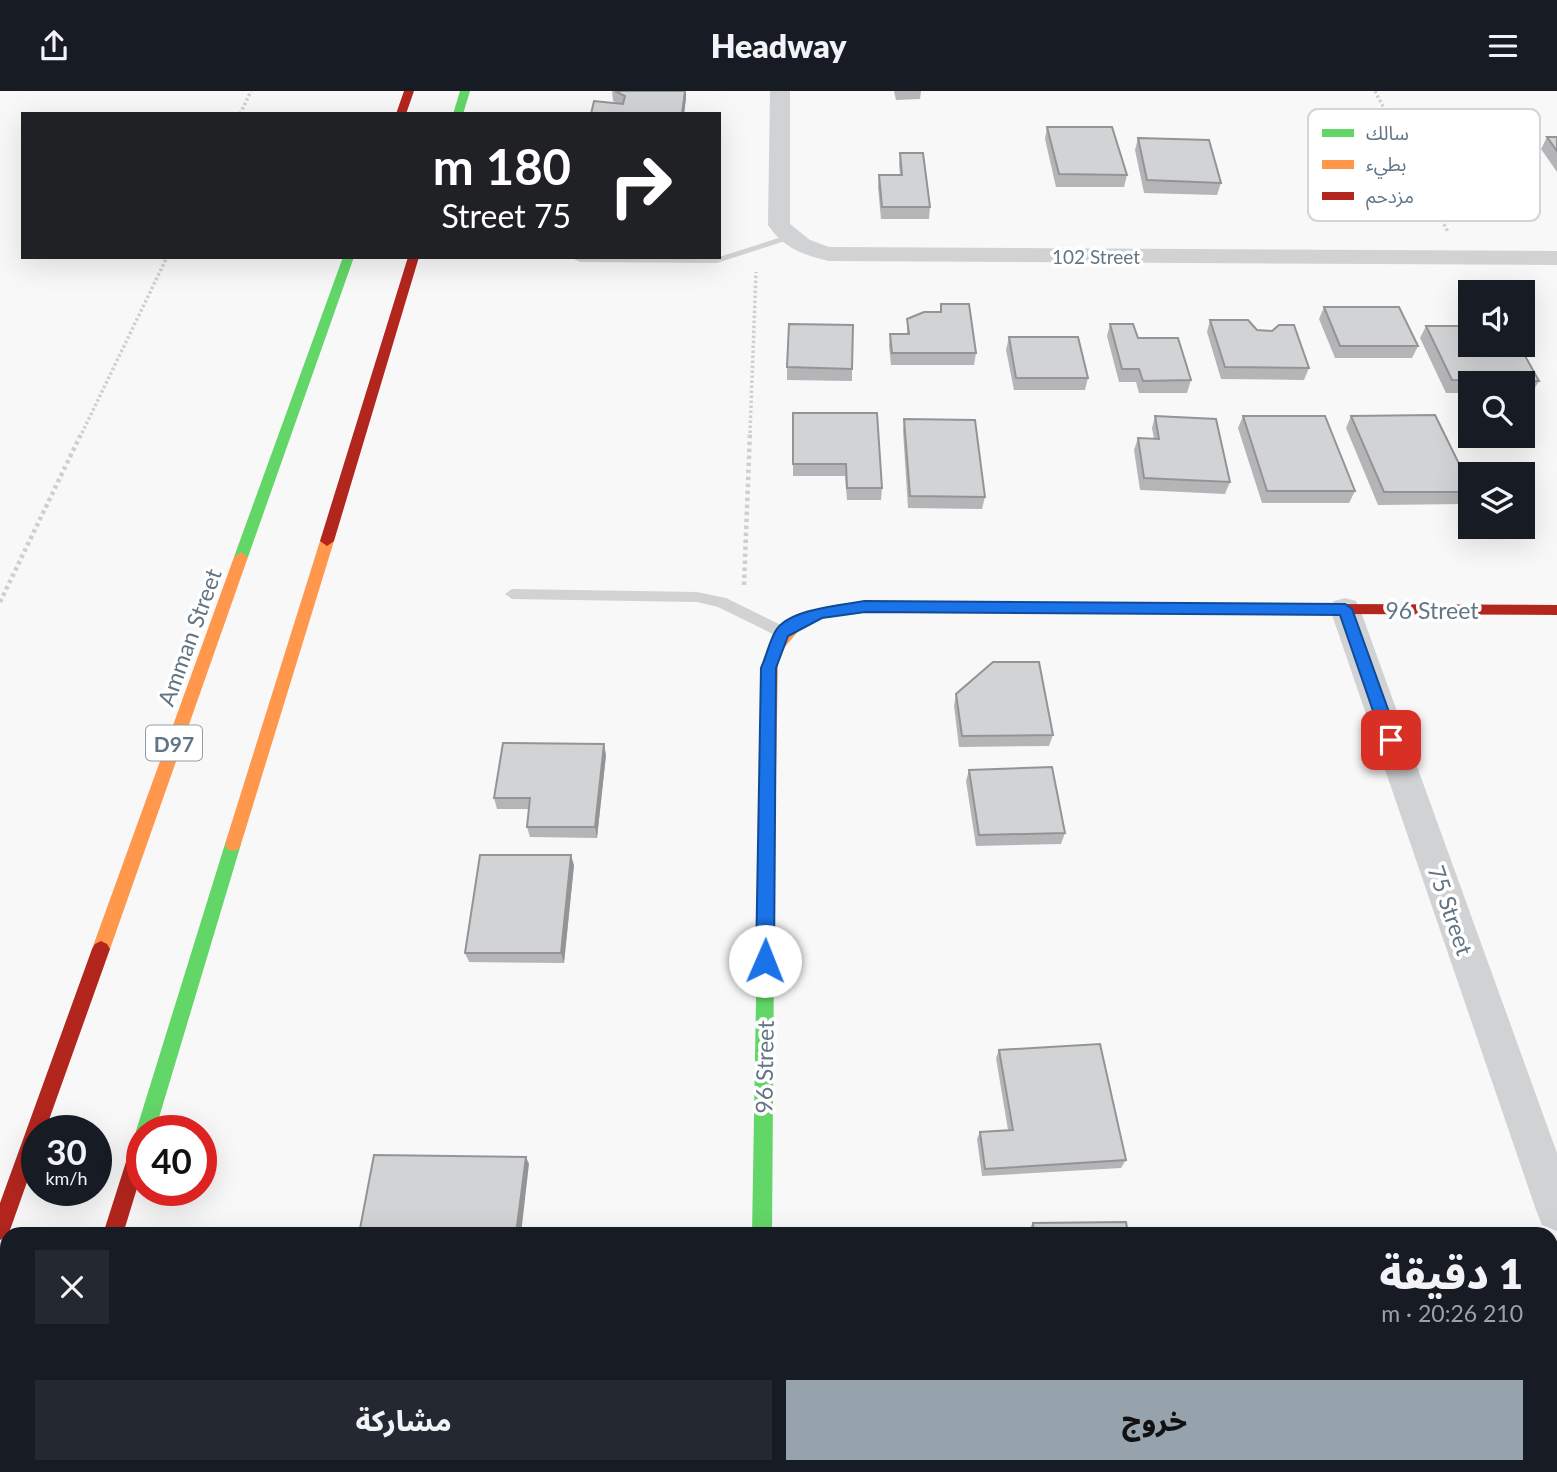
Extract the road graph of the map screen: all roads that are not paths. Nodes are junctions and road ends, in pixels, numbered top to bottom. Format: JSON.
{"nodes":[{"id":1,"x":409,"y":91,"type":"edge"},
{"id":2,"x":465,"y":91,"type":"edge"},
{"id":3,"x":780,"y":91,"type":"edge"},
{"id":4,"x":402,"y":112,"type":"edge"},
{"id":5,"x":459,"y":112,"type":"edge"},
{"id":6,"x":789,"y":238,"type":"junction"},
{"id":7,"x":1557,"y":258,"type":"edge"},
{"id":8,"x":348,"y":259,"type":"edge"},
{"id":9,"x":413,"y":259,"type":"edge"},
{"id":10,"x":580,"y":259,"type":"edge"},
{"id":11,"x":720,"y":259,"type":"edge"},
{"id":12,"x":721,"y":259,"type":"edge"},
{"id":13,"x":512,"y":594,"type":"dead end"},
{"id":14,"x":1345,"y":609,"type":"junction"},
{"id":15,"x":1557,"y":610,"type":"edge"},
{"id":16,"x":782,"y":632,"type":"junction"},
{"id":17,"x":150,"y":1115,"type":"edge"},
{"id":18,"x":126,"y":1192,"type":"edge"},
{"id":19,"x":1557,"y":1210,"type":"edge"},
{"id":20,"x":1,"y":1227,"type":"edge"},
{"id":21,"x":115,"y":1227,"type":"edge"},
{"id":22,"x":762,"y":1227,"type":"edge"}],
"edges":[{"from":1,"to":4,"type":"main road"},
{"from":2,"to":5,"type":"main road"},
{"from":3,"to":6,"type":"street"},
{"from":6,"to":7,"type":"street","name":"102 Street"},
{"from":6,"to":12,"type":"lane"},
{"from":8,"to":20,"type":"main road","name":"Amman Street","number":"D97"},
{"from":9,"to":17,"type":"main road"},
{"from":10,"to":11,"type":"lane"},
{"from":13,"to":16,"type":"lane"},
{"from":14,"to":15,"type":"main road","name":"96 Street"},
{"from":14,"to":16,"type":"main road","name":"96 Street"},
{"from":14,"to":19,"type":"street","name":"75 Street"},
{"from":16,"to":22,"type":"main road","name":"96 Street"},
{"from":18,"to":21,"type":"main road"}]}
